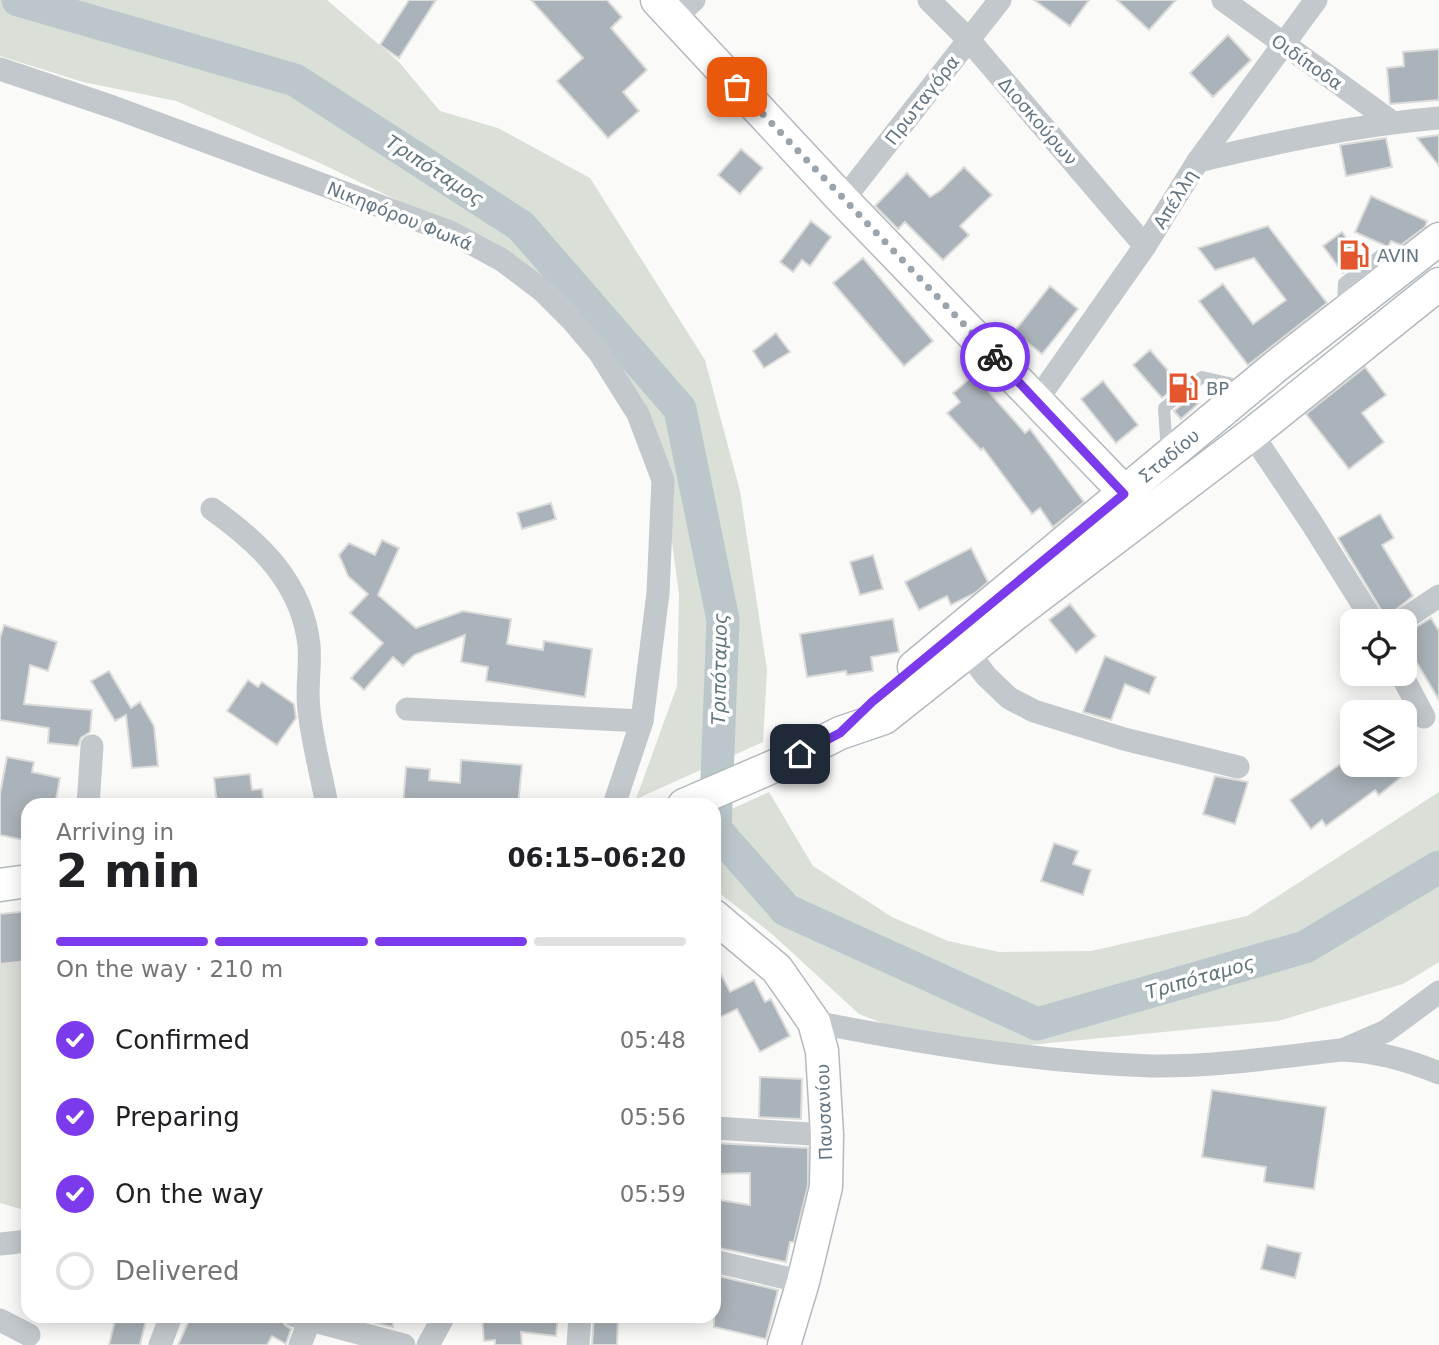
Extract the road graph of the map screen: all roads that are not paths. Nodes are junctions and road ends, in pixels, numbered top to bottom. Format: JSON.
{"nodes":[{"id":1,"x":929,"y":0,"type":"edge"},
{"id":2,"x":1000,"y":0,"type":"edge"},
{"id":3,"x":1223,"y":0,"type":"edge"},
{"id":4,"x":1316,"y":0,"type":"edge"},
{"id":5,"x":675,"y":6,"type":"edge"},
{"id":6,"x":969,"y":40,"type":"junction"},
{"id":7,"x":1281,"y":44,"type":"junction"},
{"id":8,"x":0,"y":69,"type":"edge"},
{"id":9,"x":1439,"y":118,"type":"edge"},
{"id":10,"x":1392,"y":122,"type":"junction"},
{"id":11,"x":1198,"y":161,"type":"junction"},
{"id":12,"x":843,"y":200,"type":"junction"},
{"id":13,"x":1439,"y":239,"type":"edge"},
{"id":14,"x":1145,"y":246,"type":"junction"},
{"id":15,"x":1439,"y":284,"type":"edge"},
{"id":16,"x":1037,"y":400,"type":"junction"},
{"id":17,"x":1252,"y":434,"type":"junction"},
{"id":18,"x":1136,"y":504,"type":"junction"},
{"id":19,"x":212,"y":509,"type":"dead end"},
{"id":20,"x":1439,"y":596,"type":"edge"},
{"id":21,"x":1365,"y":609,"type":"edge"},
{"id":22,"x":1417,"y":610,"type":"edge"},
{"id":23,"x":968,"y":652,"type":"junction"},
{"id":24,"x":1407,"y":686,"type":"edge"},
{"id":25,"x":407,"y":709,"type":"dead end"},
{"id":26,"x":1424,"y":717,"type":"dead end"},
{"id":27,"x":642,"y":721,"type":"junction"},
{"id":28,"x":840,"y":733,"type":"junction"},
{"id":29,"x":92,"y":746,"type":"dead end"},
{"id":30,"x":1238,"y":767,"type":"dead end"},
{"id":31,"x":88,"y":798,"type":"edge"},
{"id":32,"x":326,"y":798,"type":"edge"},
{"id":33,"x":616,"y":798,"type":"edge"},
{"id":34,"x":700,"y":798,"type":"edge"},
{"id":35,"x":21,"y":882,"type":"edge"},
{"id":36,"x":0,"y":885,"type":"edge"},
{"id":37,"x":721,"y":931,"type":"edge"},
{"id":38,"x":1439,"y":992,"type":"edge"},
{"id":39,"x":814,"y":1022,"type":"junction"},
{"id":40,"x":1341,"y":1050,"type":"junction"},
{"id":41,"x":1439,"y":1073,"type":"edge"},
{"id":42,"x":721,"y":1128,"type":"edge"},
{"id":43,"x":827,"y":1135,"type":"junction"},
{"id":44,"x":21,"y":1242,"type":"edge"},
{"id":45,"x":0,"y":1244,"type":"edge"},
{"id":46,"x":721,"y":1263,"type":"edge"},
{"id":47,"x":803,"y":1282,"type":"junction"},
{"id":48,"x":0,"y":1320,"type":"edge"},
{"id":49,"x":168,"y":1323,"type":"edge"},
{"id":50,"x":302,"y":1323,"type":"edge"},
{"id":51,"x":318,"y":1323,"type":"edge"},
{"id":52,"x":439,"y":1323,"type":"edge"},
{"id":53,"x":580,"y":1323,"type":"edge"},
{"id":54,"x":29,"y":1335,"type":"dead end"},
{"id":55,"x":160,"y":1345,"type":"edge"},
{"id":56,"x":300,"y":1345,"type":"edge"},
{"id":57,"x":404,"y":1345,"type":"edge"},
{"id":58,"x":428,"y":1345,"type":"edge"},
{"id":59,"x":578,"y":1345,"type":"edge"},
{"id":60,"x":784,"y":1345,"type":"edge"}],
"edges":[{"from":1,"to":6,"type":"street","name":"Διοσκούρων"},
{"from":2,"to":6,"type":"street","name":"Πρωταγόρα"},
{"from":3,"to":7,"type":"street","name":"Οιδίποδα"},
{"from":4,"to":7,"type":"street","name":"Απέλλη"},
{"from":5,"to":12,"type":"main road"},
{"from":6,"to":12,"type":"street","name":"Πρωταγόρα"},
{"from":6,"to":14,"type":"street","name":"Διοσκούρων"},
{"from":7,"to":10,"type":"street","name":"Οιδίποδα"},
{"from":7,"to":11,"type":"street","name":"Απέλλη"},
{"from":8,"to":27,"type":"street","name":"Νικηφόρου Φωκά"},
{"from":9,"to":10,"type":"street"},
{"from":10,"to":11,"type":"street"},
{"from":11,"to":14,"type":"street","name":"Απέλλη"},
{"from":12,"to":16,"type":"main road"},
{"from":13,"to":18,"type":"main road","name":"Σταδίου"},
{"from":14,"to":16,"type":"street","name":"Απέλλη"},
{"from":15,"to":17,"type":"main road","name":"Σταδίου"},
{"from":16,"to":18,"type":"main road"},
{"from":17,"to":18,"type":"main road","name":"Σταδίου"},
{"from":17,"to":21,"type":"street"},
{"from":18,"to":23,"type":"main road","name":"Σταδίου"},
{"from":18,"to":28,"type":"main road","name":"Σταδίου"},
{"from":19,"to":32,"type":"street"},
{"from":20,"to":22,"type":"street"},
{"from":23,"to":28,"type":"main road","name":"Σταδίου"},
{"from":23,"to":30,"type":"street"},
{"from":24,"to":26,"type":"street"},
{"from":25,"to":27,"type":"street"},
{"from":27,"to":33,"type":"street","name":"Νικηφόρου Φωκά"},
{"from":28,"to":34,"type":"main road","name":"Σταδίου"},
{"from":29,"to":31,"type":"street"},
{"from":35,"to":36,"type":"main road"},
{"from":37,"to":39,"type":"main road","name":"Παυσανίου"},
{"from":38,"to":40,"type":"street"},
{"from":39,"to":40,"type":"street"},
{"from":39,"to":43,"type":"main road","name":"Παυσανίου"},
{"from":40,"to":41,"type":"street"},
{"from":42,"to":43,"type":"street"},
{"from":43,"to":47,"type":"main road","name":"Παυσανίου"},
{"from":44,"to":45,"type":"street"},
{"from":46,"to":47,"type":"street"},
{"from":47,"to":60,"type":"main road","name":"Παυσανίου"},
{"from":48,"to":54,"type":"street"},
{"from":49,"to":55,"type":"street"},
{"from":50,"to":56,"type":"street"},
{"from":51,"to":57,"type":"street"},
{"from":52,"to":58,"type":"street"},
{"from":53,"to":59,"type":"street"}]}
